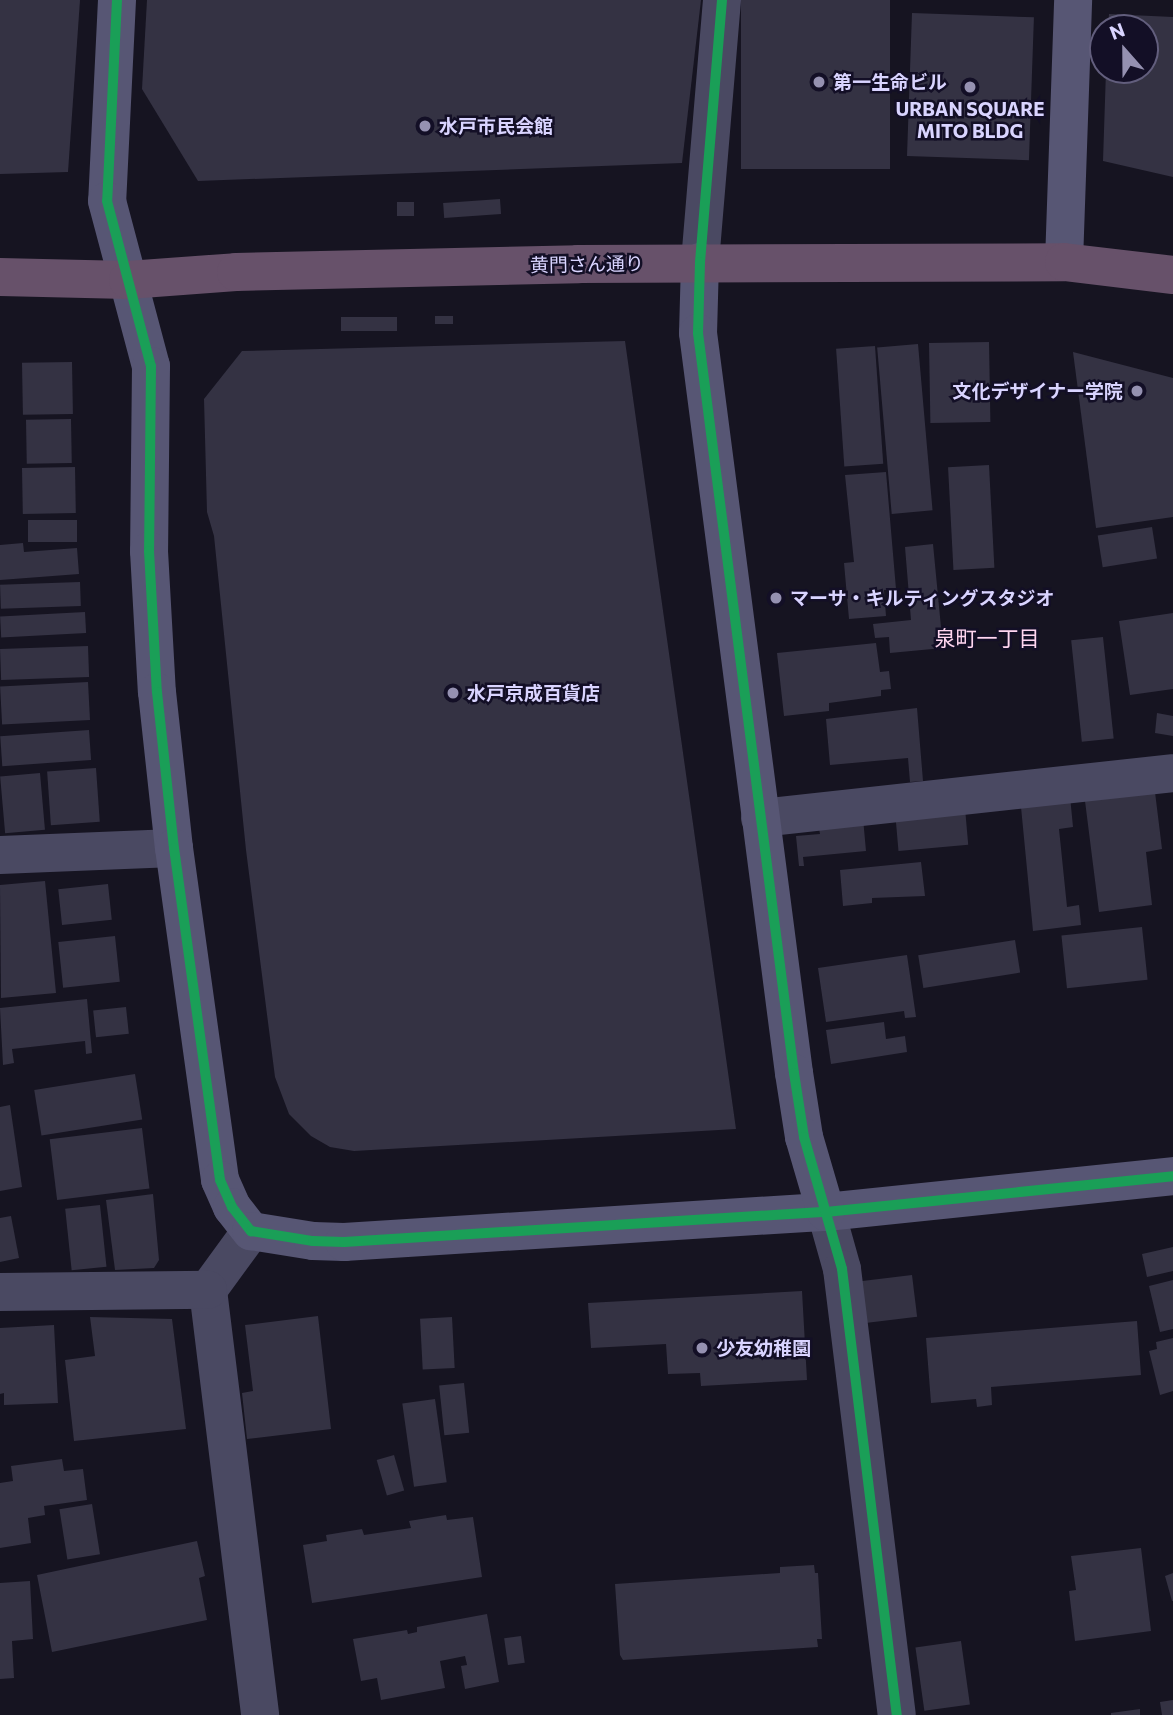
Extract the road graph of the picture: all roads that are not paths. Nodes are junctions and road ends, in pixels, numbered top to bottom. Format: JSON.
{"nodes":[{"id":1,"x":117,"y":0,"type":"edge"},
{"id":2,"x":722,"y":0,"type":"edge"},
{"id":3,"x":1073,"y":0,"type":"edge"},
{"id":4,"x":700,"y":262,"type":"junction"},
{"id":5,"x":1064,"y":262,"type":"junction"},
{"id":6,"x":1173,"y":275,"type":"edge"},
{"id":7,"x":0,"y":277,"type":"edge"},
{"id":8,"x":128,"y":280,"type":"junction"},
{"id":9,"x":1173,"y":773,"type":"edge"},
{"id":10,"x":760,"y":818,"type":"junction"},
{"id":11,"x":174,"y":848,"type":"junction"},
{"id":12,"x":0,"y":855,"type":"edge"},
{"id":13,"x":1173,"y":1176,"type":"edge"},
{"id":14,"x":826,"y":1212,"type":"junction"},
{"id":15,"x":251,"y":1231,"type":"junction"},
{"id":16,"x":208,"y":1290,"type":"junction"},
{"id":17,"x":0,"y":1292,"type":"edge"},
{"id":18,"x":260,"y":1715,"type":"edge"},
{"id":19,"x":897,"y":1715,"type":"edge"}],
"edges":[{"from":1,"to":8,"type":"street"},
{"from":2,"to":4,"type":"street"},
{"from":3,"to":5,"type":"street"},
{"from":4,"to":5,"type":"highway","name":"黄門さん通り"},
{"from":4,"to":8,"type":"highway","name":"黄門さん通り"},
{"from":4,"to":10,"type":"street"},
{"from":5,"to":6,"type":"highway","name":"黄門さん通り"},
{"from":7,"to":8,"type":"highway","name":"黄門さん通り"},
{"from":8,"to":11,"type":"street"},
{"from":9,"to":10,"type":"street"},
{"from":10,"to":14,"type":"street"},
{"from":11,"to":12,"type":"street"},
{"from":11,"to":15,"type":"street"},
{"from":13,"to":14,"type":"street"},
{"from":14,"to":15,"type":"street"},
{"from":14,"to":19,"type":"street"},
{"from":15,"to":16,"type":"street"},
{"from":16,"to":17,"type":"street"},
{"from":16,"to":18,"type":"street"}]}
